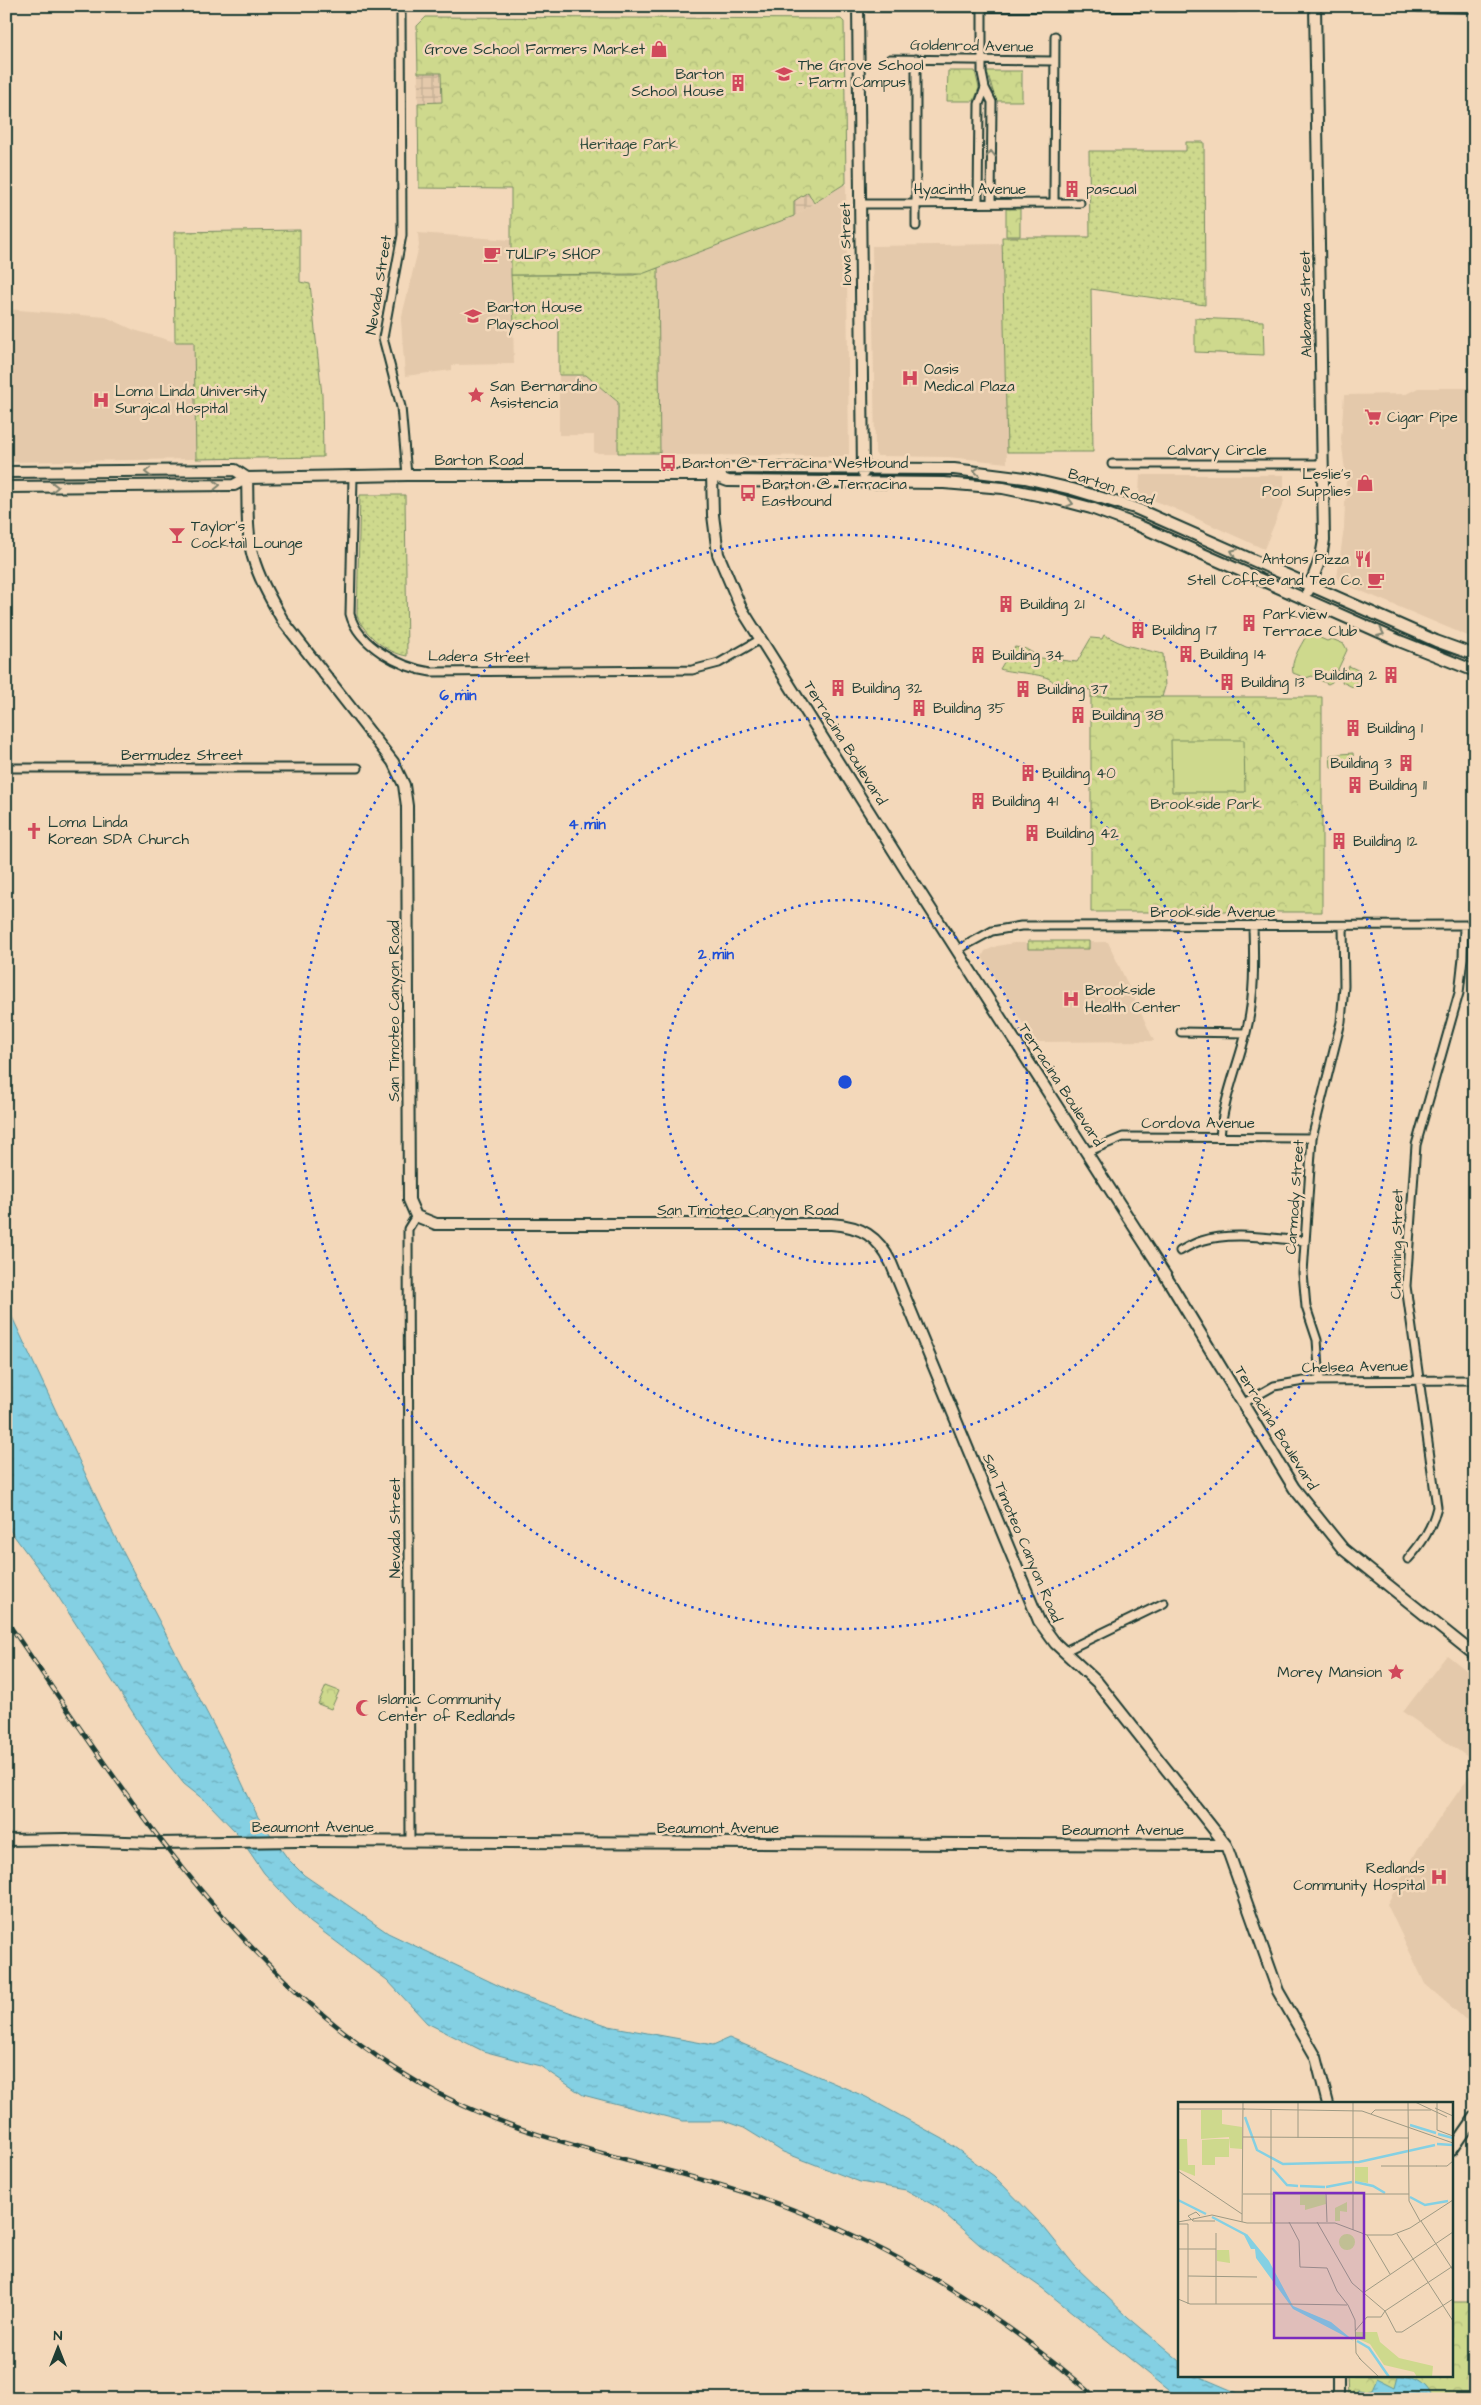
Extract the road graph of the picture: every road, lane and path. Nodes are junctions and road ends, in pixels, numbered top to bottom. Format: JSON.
{"nodes":[{"id":1,"x":401,"y":6,"type":"edge"},
{"id":2,"x":858,"y":6,"type":"edge"},
{"id":3,"x":868,"y":6,"type":"edge"},
{"id":4,"x":982,"y":6,"type":"edge"},
{"id":5,"x":1235,"y":6,"type":"edge"},
{"id":6,"x":1315,"y":6,"type":"edge"},
{"id":7,"x":1419,"y":6,"type":"edge"},
{"id":8,"x":1475,"y":7,"type":"edge"},
{"id":9,"x":1054,"y":36,"type":"dead end"},
{"id":10,"x":890,"y":59,"type":"dead end"},
{"id":11,"x":916,"y":59,"type":"junction"},
{"id":12,"x":982,"y":60,"type":"junction"},
{"id":13,"x":1054,"y":61,"type":"junction"},
{"id":14,"x":985,"y":88,"type":"junction"},
{"id":15,"x":916,"y":203,"type":"junction"},
{"id":16,"x":991,"y":203,"type":"junction"},
{"id":17,"x":1054,"y":203,"type":"junction"},
{"id":18,"x":860,"y":204,"type":"junction"},
{"id":19,"x":978,"y":204,"type":"junction"},
{"id":20,"x":1080,"y":204,"type":"dead end"},
{"id":21,"x":916,"y":226,"type":"dead end"},
{"id":22,"x":1112,"y":464,"type":"dead end"},
{"id":23,"x":1322,"y":464,"type":"junction"},
{"id":24,"x":863,"y":468,"type":"junction"},
{"id":25,"x":6,"y":472,"type":"edge"},
{"id":26,"x":407,"y":475,"type":"junction"},
{"id":27,"x":712,"y":475,"type":"junction"},
{"id":28,"x":353,"y":476,"type":"junction"},
{"id":29,"x":246,"y":478,"type":"junction"},
{"id":30,"x":1026,"y":478,"type":"junction"},
{"id":31,"x":863,"y":481,"type":"junction"},
{"id":32,"x":6,"y":487,"type":"edge"},
{"id":33,"x":1022,"y":492,"type":"junction"},
{"id":34,"x":1310,"y":586,"type":"junction"},
{"id":35,"x":1305,"y":599,"type":"junction"},
{"id":36,"x":761,"y":639,"type":"junction"},
{"id":37,"x":1475,"y":655,"type":"edge"},
{"id":38,"x":1475,"y":671,"type":"edge"},
{"id":39,"x":6,"y":768,"type":"edge"},
{"id":40,"x":358,"y":768,"type":"dead end"},
{"id":41,"x":1253,"y":926,"type":"junction"},
{"id":42,"x":1343,"y":926,"type":"junction"},
{"id":43,"x":1464,"y":926,"type":"junction"},
{"id":44,"x":1475,"y":926,"type":"edge"},
{"id":45,"x":957,"y":950,"type":"junction"},
{"id":46,"x":1181,"y":1032,"type":"dead end"},
{"id":47,"x":1246,"y":1033,"type":"junction"},
{"id":48,"x":1220,"y":1137,"type":"junction"},
{"id":49,"x":1312,"y":1138,"type":"junction"},
{"id":50,"x":1087,"y":1152,"type":"junction"},
{"id":51,"x":416,"y":1216,"type":"junction"},
{"id":52,"x":1306,"y":1241,"type":"junction"},
{"id":53,"x":1180,"y":1251,"type":"dead end"},
{"id":54,"x":1421,"y":1380,"type":"junction"},
{"id":55,"x":1475,"y":1380,"type":"edge"},
{"id":56,"x":1320,"y":1381,"type":"junction"},
{"id":57,"x":1242,"y":1404,"type":"junction"},
{"id":58,"x":1408,"y":1559,"type":"dead end"},
{"id":59,"x":1164,"y":1603,"type":"dead end"},
{"id":60,"x":1065,"y":1651,"type":"junction"},
{"id":61,"x":1474,"y":1653,"type":"edge"},
{"id":62,"x":6,"y":1840,"type":"edge"},
{"id":63,"x":410,"y":1842,"type":"junction"},
{"id":64,"x":1226,"y":1845,"type":"junction"},
{"id":65,"x":1327,"y":2102,"type":"edge"},
{"id":66,"x":1475,"y":2117,"type":"edge"},
{"id":67,"x":1454,"y":2147,"type":"edge"},
{"id":68,"x":1338,"y":2378,"type":"edge"},
{"id":69,"x":1338,"y":2399,"type":"edge"}],
"edges":[{"from":1,"to":26,"type":"street","name":"Nevada Street"},
{"from":2,"to":18,"type":"main road","name":"Iowa Street"},
{"from":3,"to":4,"type":"main road"},
{"from":4,"to":5,"type":"main road"},
{"from":4,"to":12,"type":"street"},
{"from":6,"to":23,"type":"main road","name":"Alabama Street"},
{"from":7,"to":8,"type":"main road"},
{"from":9,"to":13,"type":"street"},
{"from":10,"to":11,"type":"street","name":"Goldenrod Avenue"},
{"from":11,"to":12,"type":"street","name":"Goldenrod Avenue"},
{"from":11,"to":15,"type":"street"},
{"from":12,"to":13,"type":"street","name":"Goldenrod Avenue"},
{"from":12,"to":14,"type":"street"},
{"from":13,"to":17,"type":"street"},
{"from":16,"to":14,"type":"street","one_way":true},
{"from":14,"to":19,"type":"street"},
{"from":15,"to":18,"type":"street","name":"Hyacinth Avenue"},
{"from":15,"to":19,"type":"street","name":"Hyacinth Avenue"},
{"from":15,"to":21,"type":"street"},
{"from":16,"to":17,"type":"street","name":"Hyacinth Avenue"},
{"from":16,"to":19,"type":"street","name":"Hyacinth Avenue"},
{"from":17,"to":20,"type":"street","name":"Hyacinth Avenue"},
{"from":18,"to":24,"type":"main road","name":"Iowa Street"},
{"from":22,"to":23,"type":"street","name":"Calvary Circle"},
{"from":23,"to":34,"type":"main road","name":"Alabama Street"},
{"from":24,"to":27,"type":"main road","name":"Barton Road"},
{"from":30,"to":24,"type":"main road","name":"Barton Road","one_way":true},
{"from":24,"to":31,"type":"main road","name":"Iowa Street"},
{"from":29,"to":25,"type":"main road","name":"Barton Road","one_way":true},
{"from":26,"to":27,"type":"main road","name":"Barton Road"},
{"from":26,"to":28,"type":"main road","name":"Barton Road"},
{"from":27,"to":31,"type":"main road","name":"Barton Road"},
{"from":27,"to":36,"type":"main road","name":"Terracina Boulevard"},
{"from":28,"to":29,"type":"main road","name":"Barton Road"},
{"from":28,"to":36,"type":"street","name":"Ladera Street"},
{"from":32,"to":29,"type":"main road","name":"Barton Road","one_way":true},
{"from":29,"to":51,"type":"main road","name":"San Timoteo Canyon Road"},
{"from":30,"to":33,"type":"main road"},
{"from":34,"to":30,"type":"main road","name":"Barton Road","one_way":true},
{"from":31,"to":33,"type":"main road","name":"Barton Road"},
{"from":33,"to":35,"type":"main road","name":"Barton Road","one_way":true},
{"from":34,"to":35,"type":"main road","name":"Alabama Street"},
{"from":34,"to":37,"type":"main road","name":"Barton Road"},
{"from":35,"to":38,"type":"main road","name":"Barton Road","one_way":true},
{"from":36,"to":45,"type":"main road","name":"Terracina Boulevard"},
{"from":39,"to":40,"type":"street","name":"Bermudez Street"},
{"from":41,"to":42,"type":"street","name":"Brookside Avenue"},
{"from":41,"to":45,"type":"street","name":"Brookside Avenue"},
{"from":41,"to":47,"type":"street"},
{"from":42,"to":43,"type":"street","name":"Brookside Avenue"},
{"from":42,"to":49,"type":"street","name":"Carmody Street"},
{"from":43,"to":44,"type":"street","name":"Brookside Avenue"},
{"from":43,"to":54,"type":"street","name":"Channing Street"},
{"from":45,"to":50,"type":"main road","name":"Terracina Boulevard"},
{"from":46,"to":47,"type":"street"},
{"from":47,"to":48,"type":"street"},
{"from":48,"to":49,"type":"street","name":"Cordova Avenue"},
{"from":48,"to":50,"type":"street","name":"Cordova Avenue"},
{"from":49,"to":52,"type":"street","name":"Carmody Street"},
{"from":50,"to":57,"type":"main road","name":"Terracina Boulevard"},
{"from":51,"to":60,"type":"main road","name":"San Timoteo Canyon Road"},
{"from":51,"to":63,"type":"street","name":"Nevada Street"},
{"from":52,"to":53,"type":"street"},
{"from":52,"to":56,"type":"street","name":"Carmody Street"},
{"from":54,"to":55,"type":"street","name":"Chelsea Avenue"},
{"from":54,"to":56,"type":"street","name":"Chelsea Avenue"},
{"from":54,"to":58,"type":"street","name":"Channing Street"},
{"from":56,"to":57,"type":"street","name":"Chelsea Avenue"},
{"from":57,"to":61,"type":"main road","name":"Terracina Boulevard"},
{"from":59,"to":60,"type":"street"},
{"from":60,"to":64,"type":"main road","name":"San Timoteo Canyon Road"},
{"from":62,"to":63,"type":"main road","name":"Beaumont Avenue"},
{"from":63,"to":64,"type":"main road","name":"Beaumont Avenue"},
{"from":64,"to":65,"type":"main road","name":"San Timoteo Canyon Road"},
{"from":66,"to":67,"type":"main road"},
{"from":68,"to":69,"type":"main road"}]}
